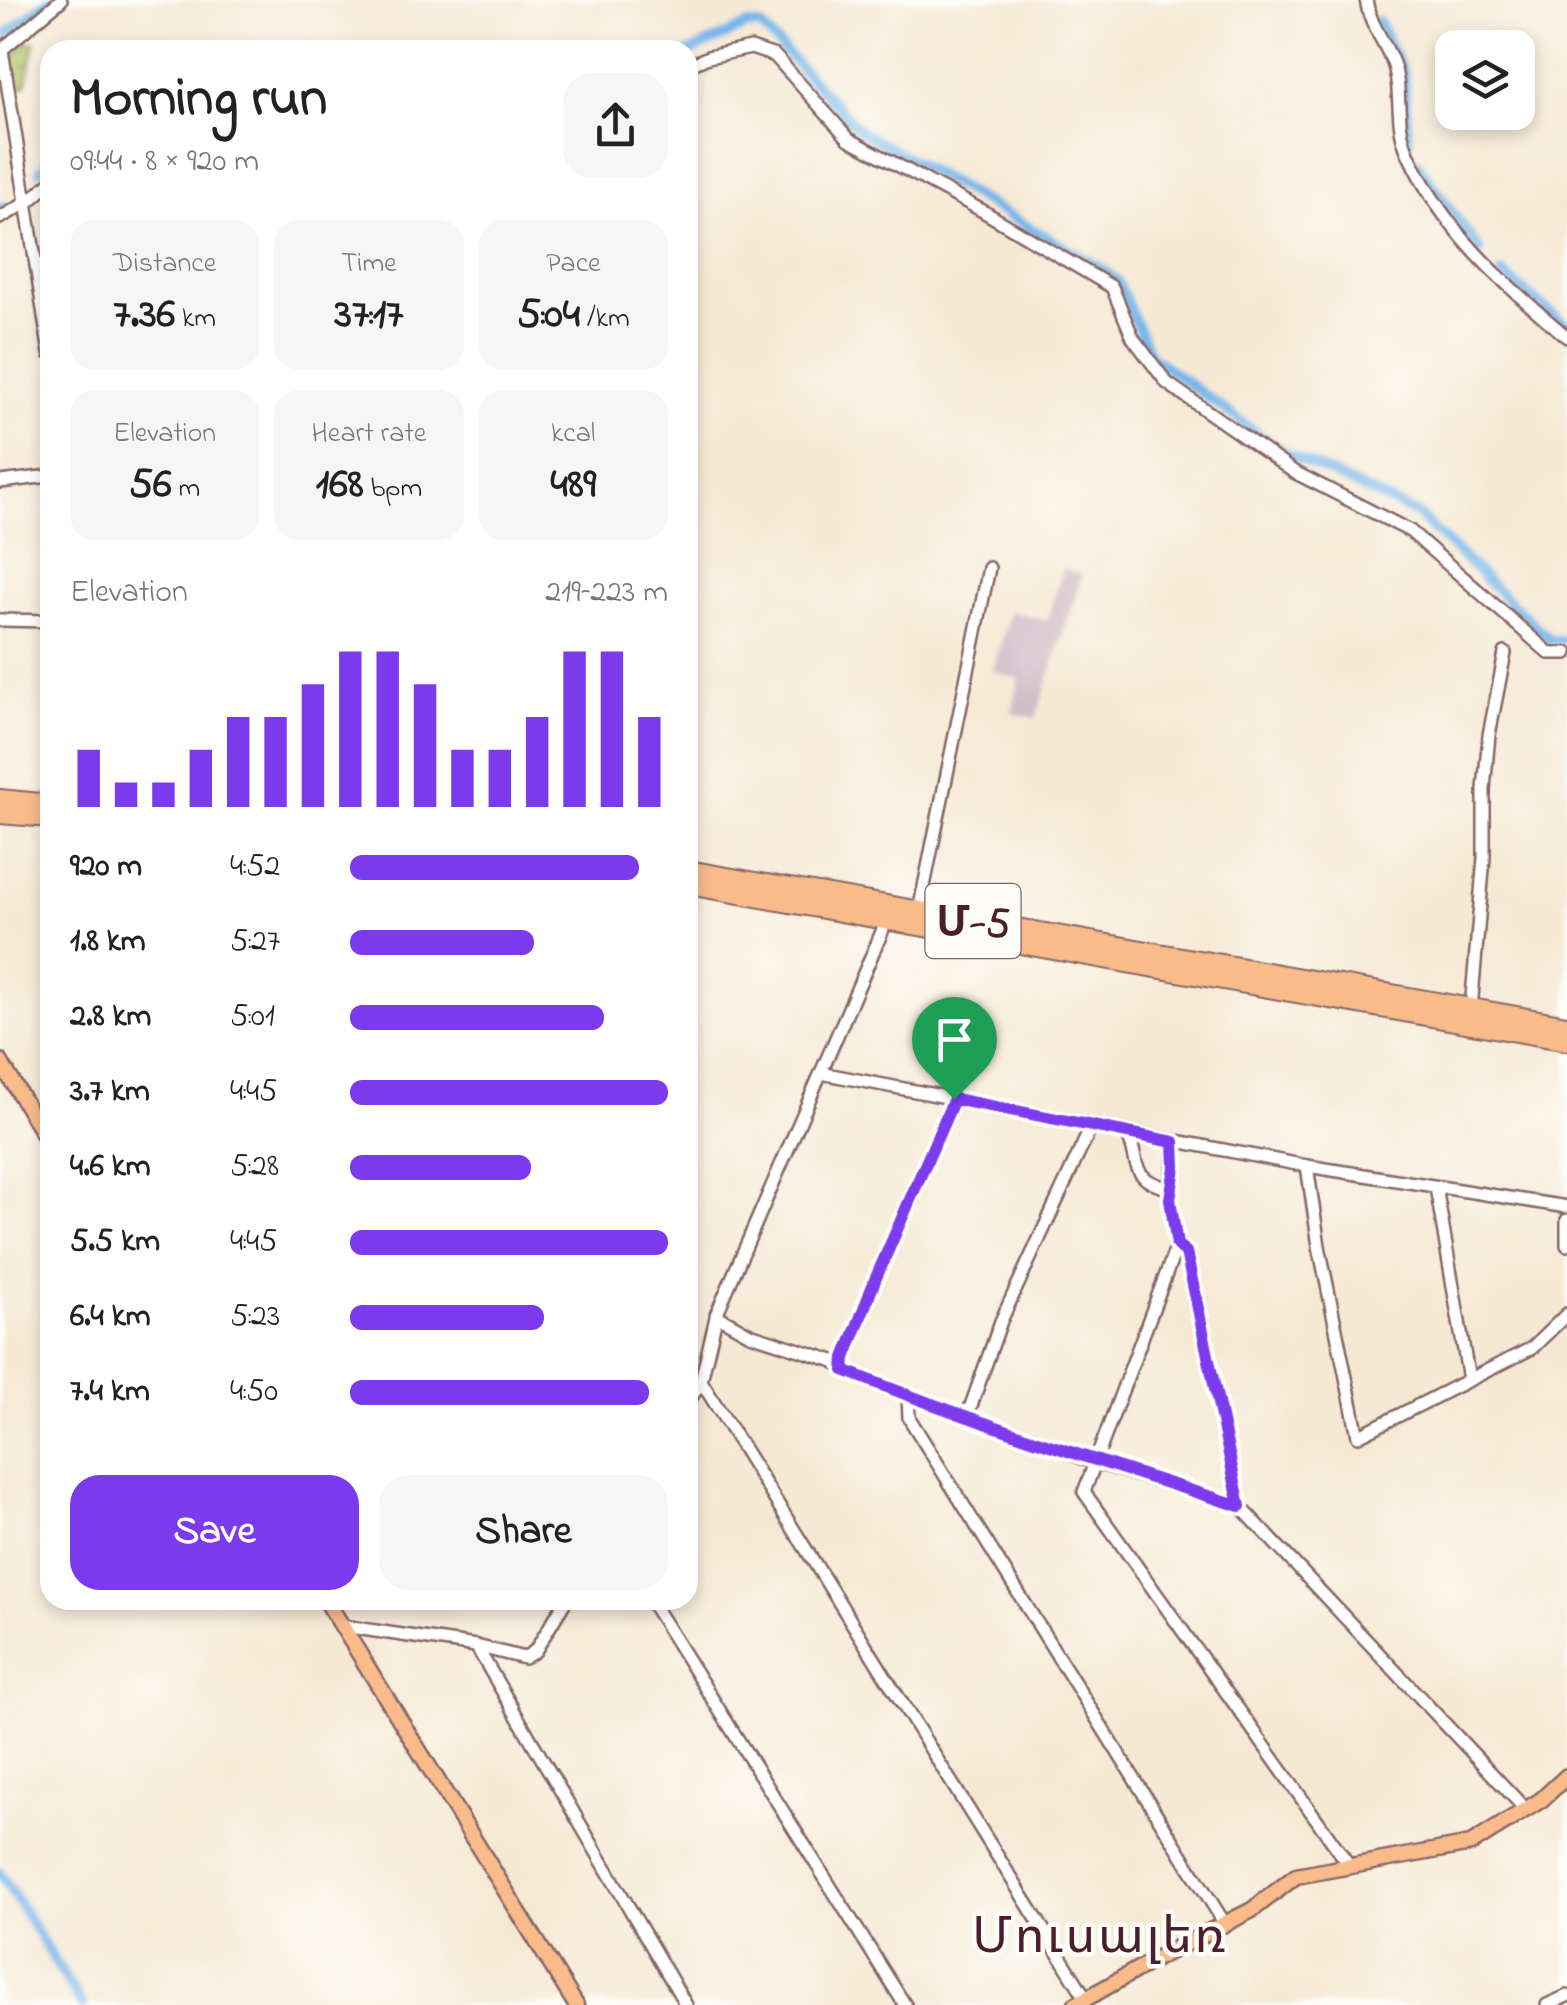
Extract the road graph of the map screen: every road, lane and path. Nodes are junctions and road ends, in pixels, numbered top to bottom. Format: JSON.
{"nodes":[{"id":1,"x":61,"y":0,"type":"edge"},
{"id":2,"x":1366,"y":0,"type":"edge"},
{"id":3,"x":1,"y":51,"type":"edge"},
{"id":4,"x":698,"y":62,"type":"edge"},
{"id":5,"x":2,"y":69,"type":"edge"},
{"id":6,"x":40,"y":191,"type":"edge"},
{"id":7,"x":28,"y":202,"type":"junction"},
{"id":8,"x":0,"y":218,"type":"edge"},
{"id":9,"x":40,"y":285,"type":"edge"},
{"id":10,"x":1567,"y":336,"type":"edge"},
{"id":11,"x":40,"y":477,"type":"edge"},
{"id":12,"x":0,"y":482,"type":"edge"},
{"id":13,"x":989,"y":568,"type":"dead end"},
{"id":14,"x":0,"y":620,"type":"edge"},
{"id":15,"x":40,"y":621,"type":"edge"},
{"id":16,"x":1567,"y":653,"type":"edge"},
{"id":17,"x":1505,"y":654,"type":"dead end"},
{"id":18,"x":0,"y":799,"type":"edge"},
{"id":19,"x":40,"y":803,"type":"edge"},
{"id":20,"x":0,"y":814,"type":"edge"},
{"id":21,"x":40,"y":817,"type":"edge"},
{"id":22,"x":698,"y":872,"type":"edge"},
{"id":23,"x":698,"y":887,"type":"edge"},
{"id":24,"x":919,"y":912,"type":"junction"},
{"id":25,"x":887,"y":920,"type":"junction"},
{"id":26,"x":1255,"y":978,"type":"junction"},
{"id":27,"x":1471,"y":1008,"type":"junction"},
{"id":28,"x":1567,"y":1024,"type":"edge"},
{"id":29,"x":1567,"y":1041,"type":"edge"},
{"id":30,"x":0,"y":1061,"type":"edge"},
{"id":31,"x":821,"y":1073,"type":"junction"},
{"id":32,"x":954,"y":1099,"type":"junction"},
{"id":33,"x":1092,"y":1125,"type":"junction"},
{"id":34,"x":40,"y":1128,"type":"edge"},
{"id":35,"x":1125,"y":1132,"type":"junction"},
{"id":36,"x":1174,"y":1142,"type":"junction"},
{"id":37,"x":1308,"y":1166,"type":"junction"},
{"id":38,"x":1436,"y":1186,"type":"junction"},
{"id":39,"x":1170,"y":1199,"type":"junction"},
{"id":40,"x":1567,"y":1207,"type":"edge"},
{"id":41,"x":1567,"y":1220,"type":"edge"},
{"id":42,"x":1177,"y":1245,"type":"junction"},
{"id":43,"x":1567,"y":1245,"type":"edge"},
{"id":44,"x":717,"y":1314,"type":"junction"},
{"id":45,"x":1567,"y":1314,"type":"edge"},
{"id":46,"x":844,"y":1370,"type":"junction"},
{"id":47,"x":701,"y":1380,"type":"junction"},
{"id":48,"x":1470,"y":1380,"type":"junction"},
{"id":49,"x":698,"y":1385,"type":"edge"},
{"id":50,"x":908,"y":1396,"type":"junction"},
{"id":51,"x":967,"y":1417,"type":"junction"},
{"id":52,"x":1095,"y":1460,"type":"junction"},
{"id":53,"x":1240,"y":1506,"type":"junction"},
{"id":54,"x":332,"y":1610,"type":"edge"},
{"id":55,"x":560,"y":1610,"type":"edge"},
{"id":56,"x":656,"y":1610,"type":"edge"},
{"id":57,"x":342,"y":1626,"type":"junction"},
{"id":58,"x":476,"y":1646,"type":"junction"},
{"id":59,"x":1567,"y":1776,"type":"edge"},
{"id":60,"x":1526,"y":1810,"type":"junction"},
{"id":61,"x":1349,"y":1865,"type":"junction"},
{"id":62,"x":1226,"y":1924,"type":"junction"},
{"id":63,"x":1567,"y":1996,"type":"edge"},
{"id":64,"x":1081,"y":2002,"type":"edge"},
{"id":65,"x":576,"y":2005,"type":"edge"},
{"id":66,"x":686,"y":2005,"type":"edge"},
{"id":67,"x":906,"y":2005,"type":"edge"},
{"id":68,"x":1548,"y":2005,"type":"edge"}],
"edges":[{"from":1,"to":3,"type":"street"},
{"from":2,"to":10,"type":"street"},
{"from":3,"to":5,"type":"street"},
{"from":4,"to":16,"type":"street"},
{"from":5,"to":7,"type":"street"},
{"from":6,"to":7,"type":"street"},
{"from":7,"to":8,"type":"street"},
{"from":7,"to":9,"type":"street"},
{"from":11,"to":12,"type":"street"},
{"from":13,"to":24,"type":"street"},
{"from":14,"to":15,"type":"street"},
{"from":17,"to":27,"type":"street"},
{"from":18,"to":19,"type":"highway"},
{"from":20,"to":21,"type":"highway"},
{"from":22,"to":24,"type":"highway","number":"Մ-5"},
{"from":23,"to":25,"type":"highway","number":"Մ-5"},
{"from":24,"to":26,"type":"highway","number":"Մ-5"},
{"from":25,"to":26,"type":"highway","number":"Մ-5"},
{"from":25,"to":31,"type":"street"},
{"from":26,"to":27,"type":"highway","number":"Մ-5"},
{"from":26,"to":29,"type":"highway","number":"Մ-5"},
{"from":27,"to":28,"type":"highway","number":"Մ-5"},
{"from":30,"to":34,"type":"main road"},
{"from":31,"to":32,"type":"street"},
{"from":31,"to":44,"type":"street"},
{"from":32,"to":33,"type":"street"},
{"from":32,"to":46,"type":"street"},
{"from":33,"to":35,"type":"street"},
{"from":33,"to":51,"type":"street"},
{"from":35,"to":36,"type":"street"},
{"from":35,"to":39,"type":"street"},
{"from":36,"to":37,"type":"street"},
{"from":36,"to":39,"type":"street"},
{"from":37,"to":38,"type":"street"},
{"from":37,"to":48,"type":"street"},
{"from":38,"to":40,"type":"street"},
{"from":38,"to":48,"type":"street"},
{"from":39,"to":42,"type":"street"},
{"from":41,"to":43,"type":"street"},
{"from":42,"to":52,"type":"street"},
{"from":42,"to":53,"type":"street"},
{"from":44,"to":46,"type":"street"},
{"from":44,"to":47,"type":"street"},
{"from":45,"to":48,"type":"street"},
{"from":46,"to":50,"type":"street"},
{"from":47,"to":49,"type":"street"},
{"from":47,"to":64,"type":"street"},
{"from":50,"to":51,"type":"street"},
{"from":50,"to":62,"type":"street"},
{"from":51,"to":52,"type":"street"},
{"from":52,"to":53,"type":"street"},
{"from":52,"to":61,"type":"street"},
{"from":53,"to":60,"type":"street"},
{"from":54,"to":57,"type":"main road"},
{"from":55,"to":58,"type":"street"},
{"from":56,"to":67,"type":"street"},
{"from":57,"to":58,"type":"street"},
{"from":57,"to":65,"type":"main road"},
{"from":58,"to":66,"type":"street"},
{"from":59,"to":60,"type":"main road"},
{"from":60,"to":61,"type":"main road"},
{"from":61,"to":62,"type":"main road"},
{"from":62,"to":64,"type":"main road"},
{"from":63,"to":68,"type":"street"}]}
